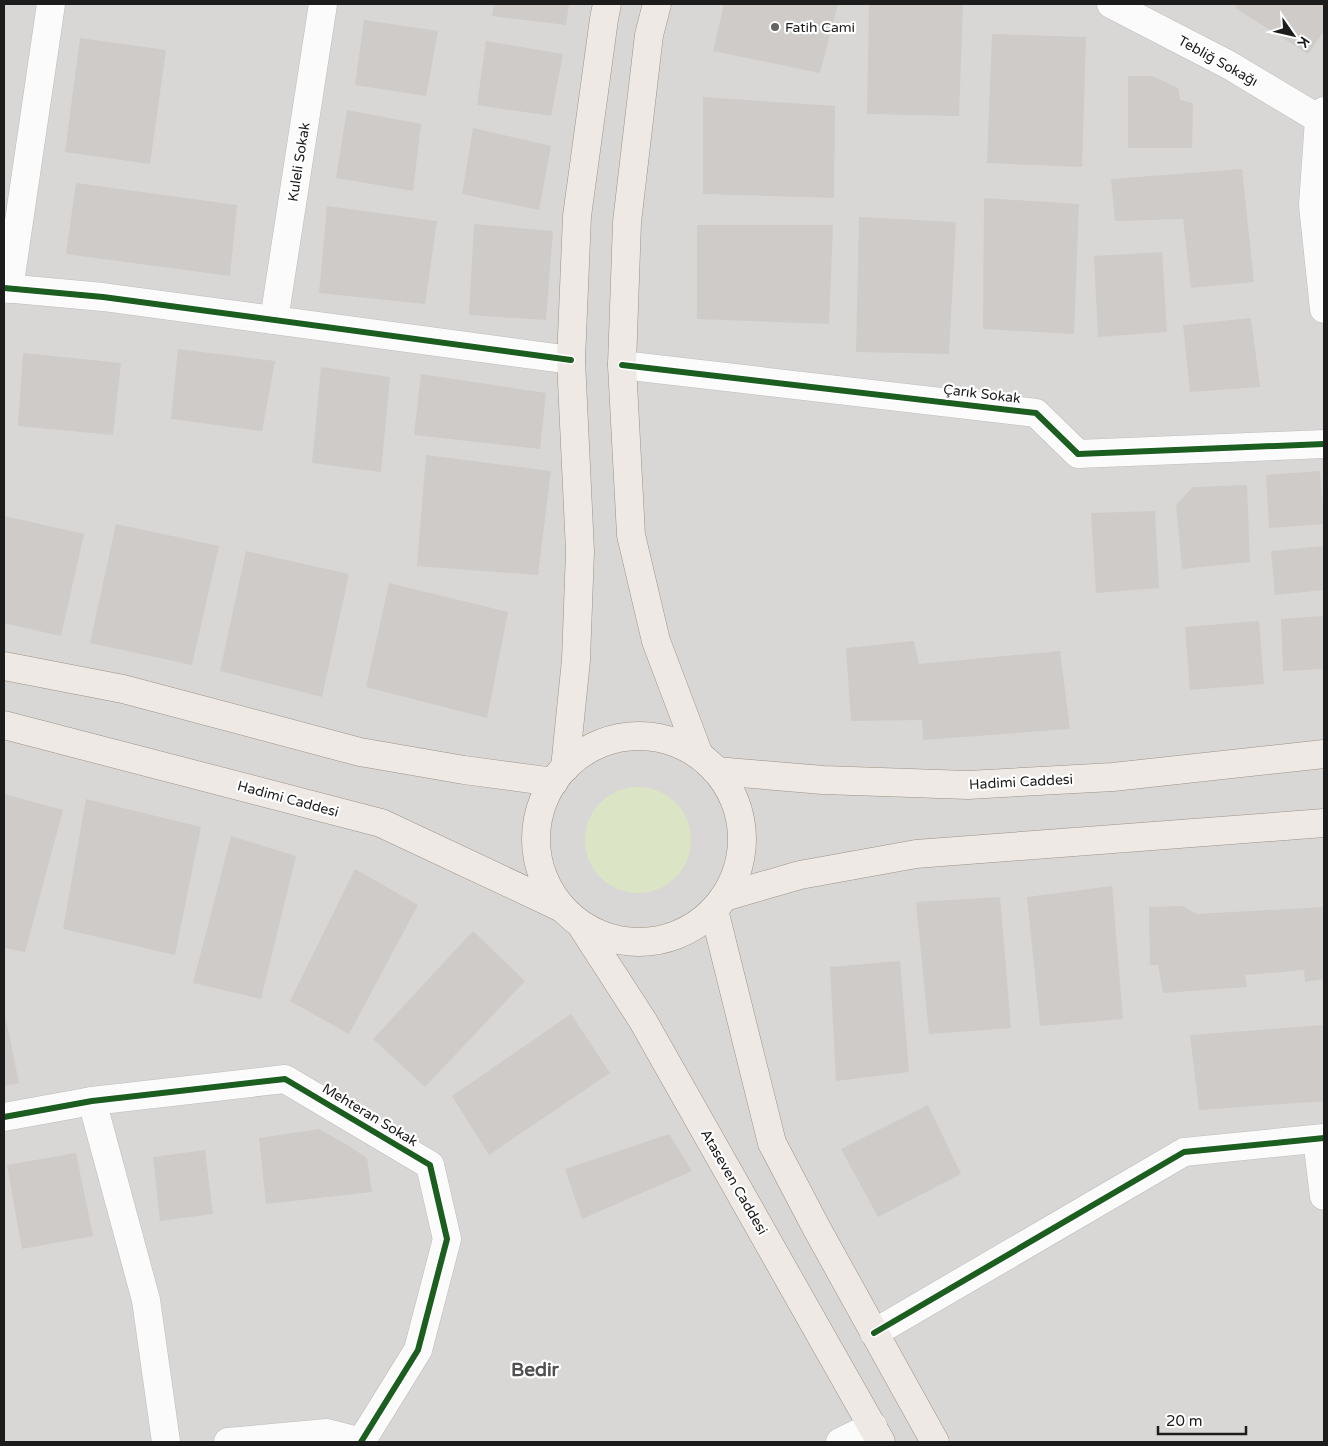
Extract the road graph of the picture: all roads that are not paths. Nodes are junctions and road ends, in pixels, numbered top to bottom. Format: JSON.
{"nodes":[{"id":1,"x":50,"y":4,"type":"edge"},
{"id":2,"x":323,"y":4,"type":"edge"},
{"id":3,"x":607,"y":4,"type":"edge"},
{"id":4,"x":657,"y":4,"type":"edge"},
{"id":5,"x":1110,"y":4,"type":"edge"},
{"id":6,"x":1323,"y":118,"type":"edge"},
{"id":7,"x":6,"y":288,"type":"edge"},
{"id":8,"x":1324,"y":309,"type":"edge"},
{"id":9,"x":274,"y":320,"type":"junction"},
{"id":10,"x":571,"y":360,"type":"junction"},
{"id":11,"x":622,"y":365,"type":"junction"},
{"id":12,"x":1324,"y":444,"type":"edge"},
{"id":13,"x":4,"y":666,"type":"edge"},
{"id":14,"x":4,"y":725,"type":"edge"},
{"id":15,"x":1324,"y":754,"type":"edge"},
{"id":16,"x":707,"y":763,"type":"junction"},
{"id":17,"x":559,"y":775,"type":"junction"},
{"id":18,"x":1324,"y":823,"type":"edge"},
{"id":19,"x":719,"y":904,"type":"junction"},
{"id":20,"x":560,"y":907,"type":"junction"},
{"id":21,"x":581,"y":926,"type":"junction"},
{"id":22,"x":92,"y":1101,"type":"junction"},
{"id":23,"x":4,"y":1117,"type":"edge"},
{"id":24,"x":1321,"y":1139,"type":"edge"},
{"id":25,"x":1324,"y":1196,"type":"edge"},
{"id":26,"x":874,"y":1333,"type":"junction"},
{"id":27,"x":877,"y":1434,"type":"edge"},
{"id":28,"x":166,"y":1442,"type":"edge"},
{"id":29,"x":228,"y":1442,"type":"edge"},
{"id":30,"x":362,"y":1442,"type":"edge"},
{"id":31,"x":840,"y":1442,"type":"edge"},
{"id":32,"x":935,"y":1442,"type":"edge"}],
"edges":[{"from":1,"to":7,"type":"street"},
{"from":2,"to":9,"type":"street","name":"Kuleli Sokak"},
{"from":3,"to":10,"type":"main road"},
{"from":4,"to":11,"type":"main road"},
{"from":5,"to":6,"type":"street","name":"Tebliğ Sokağı"},
{"from":6,"to":8,"type":"street"},
{"from":7,"to":9,"type":"street"},
{"from":9,"to":10,"type":"street"},
{"from":10,"to":17,"type":"main road"},
{"from":11,"to":12,"type":"street","name":"Çarık Sokak"},
{"from":11,"to":16,"type":"main road"},
{"from":13,"to":17,"type":"main road"},
{"from":14,"to":20,"type":"main road","name":"Hadimi Caddesi"},
{"from":15,"to":16,"type":"main road","name":"Hadimi Caddesi"},
{"from":16,"to":17,"type":"main road"},
{"from":16,"to":19,"type":"main road"},
{"from":17,"to":20,"type":"main road"},
{"from":18,"to":19,"type":"main road"},
{"from":19,"to":21,"type":"main road"},
{"from":19,"to":26,"type":"main road"},
{"from":20,"to":21,"type":"main road"},
{"from":21,"to":27,"type":"main road","name":"Ataseven Caddesi"},
{"from":22,"to":23,"type":"street","name":"Mehteran Sokak"},
{"from":22,"to":28,"type":"street"},
{"from":22,"to":30,"type":"street","name":"Mehteran Sokak"},
{"from":24,"to":25,"type":"street"},
{"from":24,"to":26,"type":"street"},
{"from":26,"to":32,"type":"main road"},
{"from":27,"to":31,"type":"street"},
{"from":29,"to":30,"type":"street"}]}
